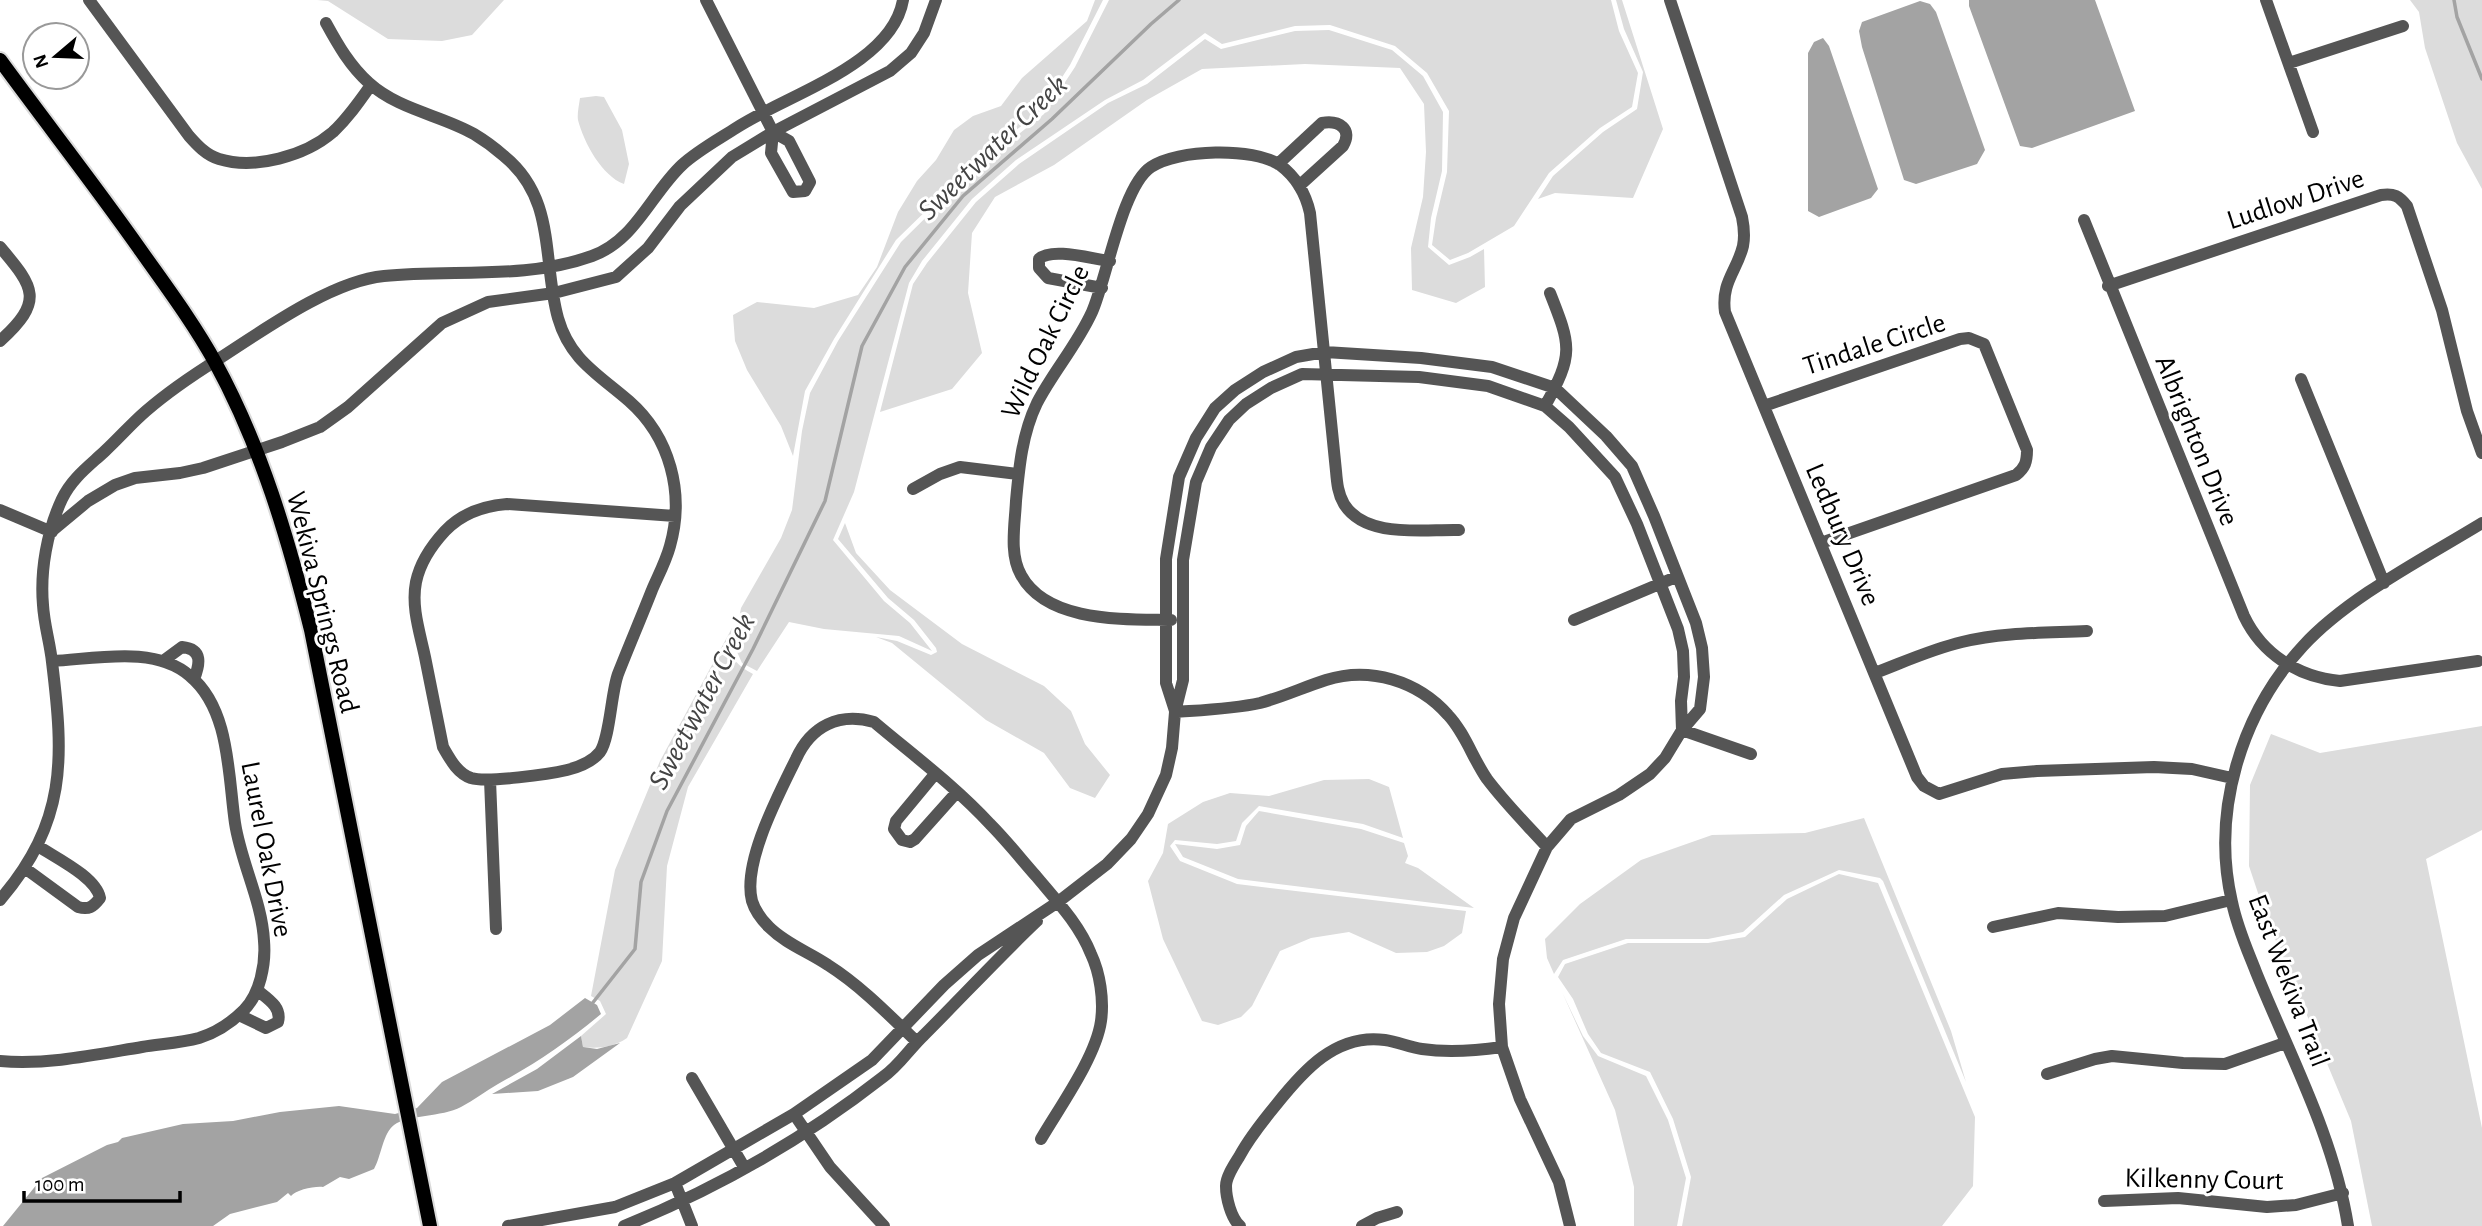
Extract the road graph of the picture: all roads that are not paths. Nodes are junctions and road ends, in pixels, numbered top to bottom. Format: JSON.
{"nodes":[{"id":1,"x":89,"y":0,"type":"edge"},
{"id":2,"x":706,"y":0,"type":"edge"},
{"id":3,"x":903,"y":0,"type":"edge"},
{"id":4,"x":936,"y":0,"type":"edge"},
{"id":5,"x":1670,"y":0,"type":"edge"},
{"id":6,"x":2266,"y":0,"type":"edge"},
{"id":7,"x":326,"y":23,"type":"dead end"},
{"id":8,"x":2403,"y":26,"type":"dead end"},
{"id":9,"x":0,"y":60,"type":"edge"},
{"id":10,"x":2289,"y":63,"type":"junction"},
{"id":11,"x":371,"y":85,"type":"junction"},
{"id":12,"x":762,"y":111,"type":"junction"},
{"id":13,"x":773,"y":132,"type":"junction"},
{"id":14,"x":2313,"y":132,"type":"dead end"},
{"id":15,"x":1278,"y":164,"type":"junction"},
{"id":16,"x":1299,"y":186,"type":"junction"},
{"id":17,"x":2084,"y":220,"type":"dead end"},
{"id":18,"x":0,"y":247,"type":"edge"},
{"id":19,"x":1110,"y":261,"type":"junction"},
{"id":20,"x":549,"y":268,"type":"junction"},
{"id":21,"x":2108,"y":286,"type":"junction"},
{"id":22,"x":1102,"y":288,"type":"junction"},
{"id":23,"x":554,"y":293,"type":"junction"},
{"id":24,"x":1550,"y":293,"type":"dead end"},
{"id":25,"x":0,"y":341,"type":"edge"},
{"id":26,"x":1325,"y":352,"type":"junction"},
{"id":27,"x":214,"y":361,"type":"junction"},
{"id":28,"x":1327,"y":373,"type":"junction"},
{"id":29,"x":2301,"y":379,"type":"dead end"},
{"id":30,"x":1555,"y":388,"type":"junction"},
{"id":31,"x":1545,"y":406,"type":"junction"},
{"id":32,"x":1764,"y":406,"type":"junction"},
{"id":33,"x":255,"y":450,"type":"junction"},
{"id":34,"x":2482,"y":453,"type":"edge"},
{"id":35,"x":1018,"y":474,"type":"junction"},
{"id":36,"x":1179,"y":477,"type":"junction"},
{"id":37,"x":1196,"y":482,"type":"junction"},
{"id":38,"x":913,"y":489,"type":"dead end"},
{"id":39,"x":0,"y":510,"type":"edge"},
{"id":40,"x":675,"y":516,"type":"junction"},
{"id":41,"x":2482,"y":523,"type":"edge"},
{"id":42,"x":1459,"y":530,"type":"dead end"},
{"id":43,"x":51,"y":532,"type":"junction"},
{"id":44,"x":1821,"y":543,"type":"junction"},
{"id":45,"x":1676,"y":577,"type":"junction"},
{"id":46,"x":2384,"y":583,"type":"junction"},
{"id":47,"x":1659,"y":584,"type":"junction"},
{"id":48,"x":1165,"y":620,"type":"junction"},
{"id":49,"x":1182,"y":620,"type":"junction"},
{"id":50,"x":1574,"y":620,"type":"dead end"},
{"id":51,"x":2087,"y":631,"type":"dead end"},
{"id":52,"x":163,"y":661,"type":"junction"},
{"id":53,"x":2479,"y":661,"type":"dead end"},
{"id":54,"x":52,"y":662,"type":"junction"},
{"id":55,"x":2287,"y":665,"type":"junction"},
{"id":56,"x":1875,"y":673,"type":"junction"},
{"id":57,"x":194,"y":679,"type":"junction"},
{"id":58,"x":1175,"y":712,"type":"junction"},
{"id":59,"x":1682,"y":730,"type":"junction"},
{"id":60,"x":1751,"y":754,"type":"dead end"},
{"id":61,"x":935,"y":774,"type":"junction"},
{"id":62,"x":2232,"y":778,"type":"junction"},
{"id":63,"x":490,"y":780,"type":"junction"},
{"id":64,"x":957,"y":792,"type":"junction"},
{"id":65,"x":38,"y":846,"type":"junction"},
{"id":66,"x":1547,"y":847,"type":"junction"},
{"id":67,"x":26,"y":869,"type":"junction"},
{"id":68,"x":0,"y":900,"type":"edge"},
{"id":69,"x":2231,"y":900,"type":"junction"},
{"id":70,"x":1058,"y":902,"type":"junction"},
{"id":71,"x":1993,"y":927,"type":"dead end"},
{"id":72,"x":496,"y":929,"type":"dead end"},
{"id":73,"x":257,"y":990,"type":"junction"},
{"id":74,"x":239,"y":1015,"type":"junction"},
{"id":75,"x":902,"y":1027,"type":"junction"},
{"id":76,"x":917,"y":1042,"type":"junction"},
{"id":77,"x":2285,"y":1043,"type":"junction"},
{"id":78,"x":1502,"y":1047,"type":"junction"},
{"id":79,"x":0,"y":1061,"type":"edge"},
{"id":80,"x":2047,"y":1074,"type":"dead end"},
{"id":81,"x":692,"y":1078,"type":"dead end"},
{"id":82,"x":794,"y":1114,"type":"junction"},
{"id":83,"x":806,"y":1131,"type":"junction"},
{"id":84,"x":1041,"y":1139,"type":"dead end"},
{"id":85,"x":733,"y":1150,"type":"junction"},
{"id":86,"x":744,"y":1167,"type":"junction"},
{"id":87,"x":675,"y":1183,"type":"junction"},
{"id":88,"x":2343,"y":1193,"type":"junction"},
{"id":89,"x":2104,"y":1201,"type":"dead end"},
{"id":90,"x":682,"y":1202,"type":"junction"},
{"id":91,"x":1397,"y":1212,"type":"dead end"},
{"id":92,"x":533,"y":1223,"type":"edge"},
{"id":93,"x":430,"y":1226,"type":"edge"},
{"id":94,"x":508,"y":1226,"type":"edge"},
{"id":95,"x":624,"y":1226,"type":"edge"},
{"id":96,"x":692,"y":1226,"type":"edge"},
{"id":97,"x":884,"y":1226,"type":"edge"},
{"id":98,"x":1240,"y":1226,"type":"edge"},
{"id":99,"x":1362,"y":1226,"type":"edge"},
{"id":100,"x":1570,"y":1226,"type":"edge"},
{"id":101,"x":2348,"y":1226,"type":"edge"}],
"edges":[{"from":1,"to":11,"type":"street"},
{"from":2,"to":12,"type":"street"},
{"from":3,"to":12,"type":"street"},
{"from":4,"to":13,"type":"street"},
{"from":5,"to":32,"type":"street","name":"Ledbury Drive"},
{"from":6,"to":10,"type":"street"},
{"from":7,"to":11,"type":"street"},
{"from":8,"to":10,"type":"street"},
{"from":9,"to":27,"type":"main road","name":"Wekiva Springs Road"},
{"from":10,"to":14,"type":"street"},
{"from":11,"to":20,"type":"street"},
{"from":12,"to":13,"type":"street"},
{"from":12,"to":20,"type":"street"},
{"from":13,"to":23,"type":"street"},
{"from":15,"to":16,"type":"street"},
{"from":15,"to":16,"type":"street"},
{"from":15,"to":19,"type":"street","name":"Wild Oak Circle"},
{"from":16,"to":26,"type":"street"},
{"from":17,"to":21,"type":"street","name":"Albrighton Drive"},
{"from":18,"to":25,"type":"street"},
{"from":19,"to":22,"type":"street","name":"Wild Oak Circle"},
{"from":19,"to":22,"type":"street"},
{"from":20,"to":23,"type":"street"},
{"from":20,"to":27,"type":"street"},
{"from":21,"to":34,"type":"street","name":"Ludlow Drive"},
{"from":21,"to":55,"type":"street","name":"Albrighton Drive"},
{"from":22,"to":35,"type":"street","name":"Wild Oak Circle"},
{"from":23,"to":33,"type":"street"},
{"from":23,"to":40,"type":"street"},
{"from":24,"to":30,"type":"street"},
{"from":26,"to":28,"type":"street"},
{"from":26,"to":30,"type":"street"},
{"from":26,"to":36,"type":"street"},
{"from":27,"to":33,"type":"main road","name":"Wekiva Springs Road"},
{"from":27,"to":43,"type":"street"},
{"from":28,"to":31,"type":"street"},
{"from":28,"to":37,"type":"street"},
{"from":28,"to":42,"type":"street"},
{"from":29,"to":46,"type":"street"},
{"from":30,"to":31,"type":"street"},
{"from":30,"to":45,"type":"street"},
{"from":31,"to":47,"type":"street"},
{"from":32,"to":44,"type":"street","name":"Ledbury Drive"},
{"from":32,"to":44,"type":"street","name":"Tindale Circle"},
{"from":33,"to":43,"type":"street"},
{"from":33,"to":93,"type":"main road","name":"Wekiva Springs Road"},
{"from":35,"to":38,"type":"street"},
{"from":35,"to":48,"type":"street","name":"Wild Oak Circle"},
{"from":36,"to":37,"type":"street"},
{"from":36,"to":48,"type":"street"},
{"from":37,"to":49,"type":"street"},
{"from":39,"to":43,"type":"street"},
{"from":40,"to":63,"type":"street"},
{"from":40,"to":63,"type":"street"},
{"from":41,"to":46,"type":"street","name":"East Wekiva Trail"},
{"from":43,"to":54,"type":"street"},
{"from":44,"to":56,"type":"street","name":"Ledbury Drive"},
{"from":45,"to":47,"type":"street"},
{"from":45,"to":59,"type":"street"},
{"from":46,"to":55,"type":"street","name":"East Wekiva Trail"},
{"from":47,"to":50,"type":"street"},
{"from":47,"to":59,"type":"street"},
{"from":48,"to":49,"type":"street","name":"Wild Oak Circle"},
{"from":48,"to":58,"type":"street"},
{"from":49,"to":58,"type":"street"},
{"from":51,"to":56,"type":"street"},
{"from":52,"to":54,"type":"street","name":"Laurel Oak Drive"},
{"from":52,"to":57,"type":"street","name":"Laurel Oak Drive"},
{"from":52,"to":57,"type":"street"},
{"from":53,"to":55,"type":"street","name":"Albrighton Drive"},
{"from":54,"to":65,"type":"street"},
{"from":55,"to":62,"type":"street","name":"East Wekiva Trail"},
{"from":56,"to":62,"type":"street","name":"Ledbury Drive"},
{"from":57,"to":73,"type":"street","name":"Laurel Oak Drive"},
{"from":58,"to":66,"type":"street"},
{"from":58,"to":70,"type":"street"},
{"from":59,"to":60,"type":"street"},
{"from":59,"to":66,"type":"street"},
{"from":61,"to":64,"type":"street"},
{"from":61,"to":64,"type":"street"},
{"from":61,"to":75,"type":"street"},
{"from":62,"to":69,"type":"street","name":"East Wekiva Trail"},
{"from":63,"to":72,"type":"street"},
{"from":64,"to":70,"type":"street"},
{"from":65,"to":67,"type":"street"},
{"from":65,"to":67,"type":"street"},
{"from":66,"to":78,"type":"street"},
{"from":67,"to":68,"type":"street"},
{"from":69,"to":71,"type":"street"},
{"from":69,"to":77,"type":"street","name":"East Wekiva Trail"},
{"from":70,"to":75,"type":"street"},
{"from":70,"to":76,"type":"street"},
{"from":70,"to":84,"type":"street"},
{"from":73,"to":74,"type":"street","name":"Laurel Oak Drive"},
{"from":73,"to":74,"type":"street"},
{"from":74,"to":79,"type":"street","name":"Laurel Oak Drive"},
{"from":75,"to":76,"type":"street"},
{"from":75,"to":82,"type":"street"},
{"from":76,"to":83,"type":"street"},
{"from":77,"to":80,"type":"street"},
{"from":77,"to":88,"type":"street","name":"East Wekiva Trail"},
{"from":78,"to":98,"type":"street"},
{"from":78,"to":100,"type":"street"},
{"from":81,"to":85,"type":"street"},
{"from":82,"to":83,"type":"street"},
{"from":82,"to":85,"type":"street"},
{"from":83,"to":86,"type":"street"},
{"from":83,"to":97,"type":"street"},
{"from":85,"to":86,"type":"street"},
{"from":85,"to":87,"type":"street"},
{"from":86,"to":90,"type":"street"},
{"from":87,"to":90,"type":"street"},
{"from":87,"to":92,"type":"street"},
{"from":88,"to":89,"type":"street","name":"Kilkenny Court"},
{"from":88,"to":101,"type":"street","name":"East Wekiva Trail"},
{"from":90,"to":95,"type":"street"},
{"from":90,"to":96,"type":"street"},
{"from":91,"to":99,"type":"street"},
{"from":92,"to":94,"type":"street"}]}
